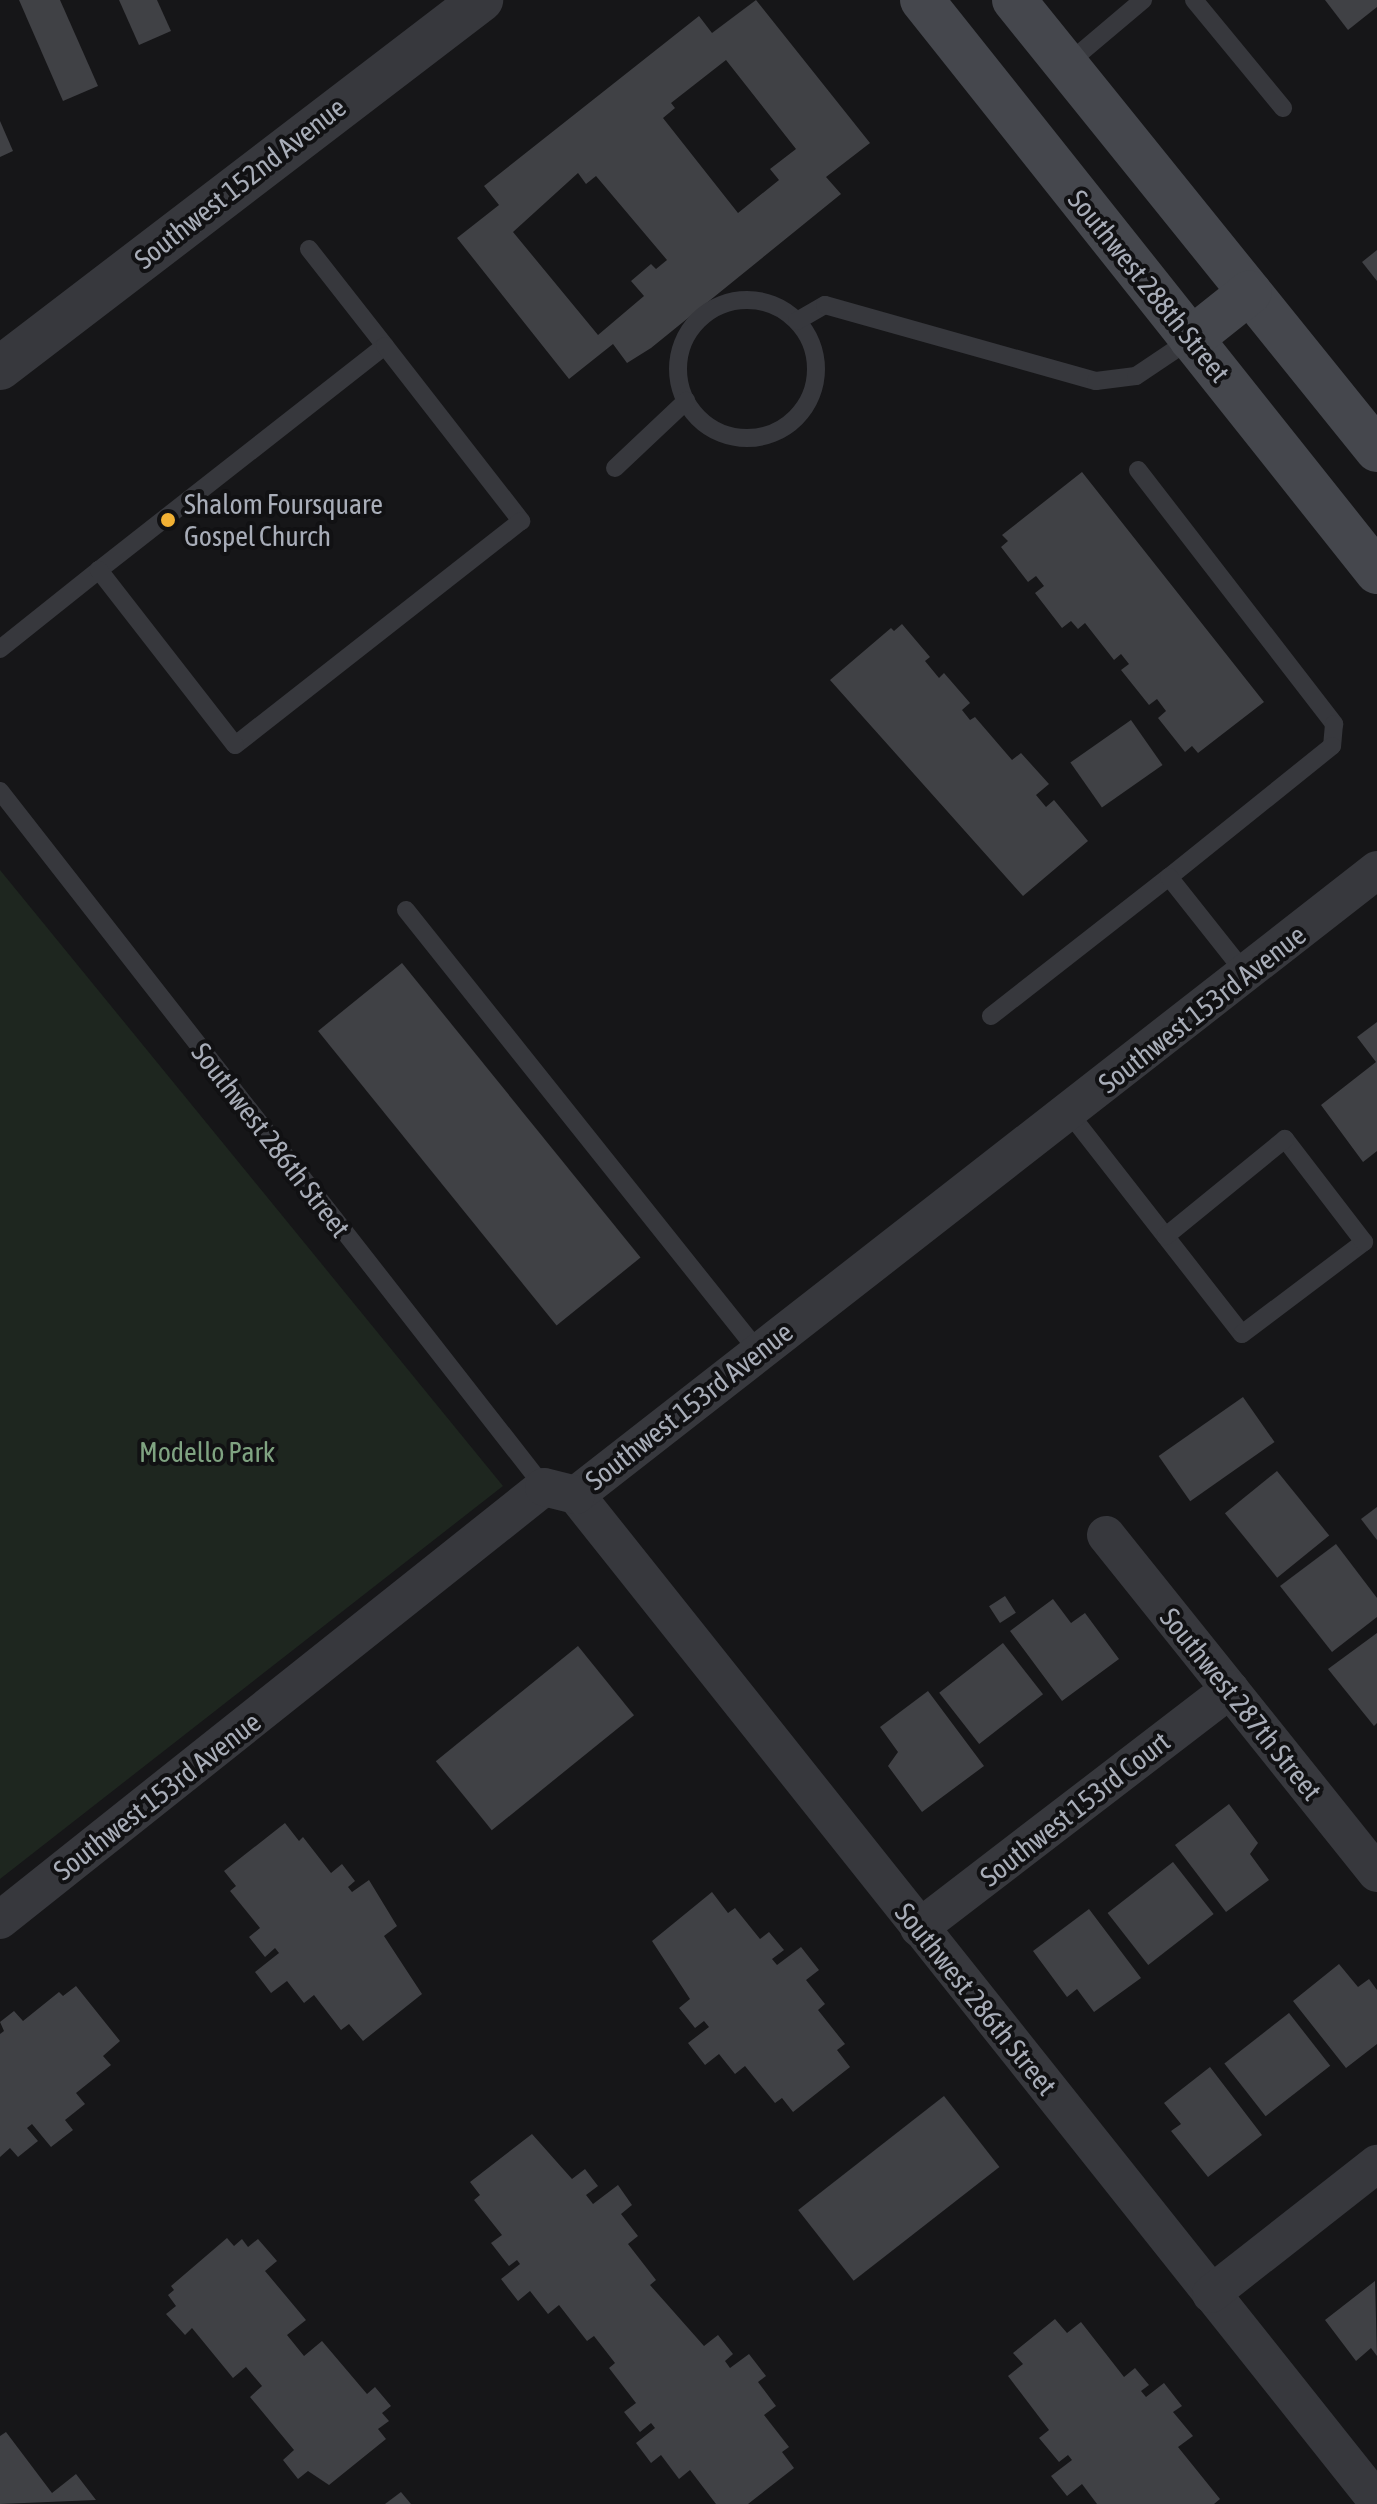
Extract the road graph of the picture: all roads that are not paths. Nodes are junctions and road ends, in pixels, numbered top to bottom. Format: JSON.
{"nodes":[{"id":1,"x":481,"y":0,"type":"edge"},
{"id":2,"x":922,"y":0,"type":"edge"},
{"id":3,"x":1014,"y":0,"type":"edge"},
{"id":4,"x":1143,"y":0,"type":"edge"},
{"id":5,"x":1194,"y":0,"type":"edge"},
{"id":6,"x":1066,"y":65,"type":"junction"},
{"id":7,"x":1283,"y":108,"type":"dead end"},
{"id":8,"x":309,"y":249,"type":"dead end"},
{"id":9,"x":1250,"y":292,"type":"junction"},
{"id":10,"x":797,"y":321,"type":"junction"},
{"id":11,"x":1191,"y":339,"type":"junction"},
{"id":12,"x":385,"y":346,"type":"junction"},
{"id":13,"x":0,"y":368,"type":"edge"},
{"id":14,"x":686,"y":401,"type":"junction"},
{"id":15,"x":1377,"y":450,"type":"edge"},
{"id":16,"x":615,"y":468,"type":"dead end"},
{"id":17,"x":1138,"y":470,"type":"dead end"},
{"id":18,"x":99,"y":570,"type":"junction"},
{"id":19,"x":1377,"y":572,"type":"edge"},
{"id":20,"x":0,"y":649,"type":"edge"},
{"id":21,"x":0,"y":791,"type":"edge"},
{"id":22,"x":1377,"y":870,"type":"edge"},
{"id":23,"x":1169,"y":877,"type":"junction"},
{"id":24,"x":406,"y":910,"type":"dead end"},
{"id":25,"x":1246,"y":974,"type":"junction"},
{"id":26,"x":991,"y":1016,"type":"dead end"},
{"id":27,"x":1070,"y":1114,"type":"junction"},
{"id":28,"x":1166,"y":1236,"type":"junction"},
{"id":29,"x":758,"y":1351,"type":"junction"},
{"id":30,"x":560,"y":1491,"type":"junction"},
{"id":31,"x":1106,"y":1535,"type":"dead end"},
{"id":32,"x":1230,"y":1689,"type":"junction"},
{"id":33,"x":1377,"y":1873,"type":"edge"},
{"id":34,"x":0,"y":1920,"type":"edge"},
{"id":35,"x":919,"y":1928,"type":"junction"},
{"id":36,"x":1377,"y":2164,"type":"edge"},
{"id":37,"x":1211,"y":2294,"type":"junction"},
{"id":38,"x":1377,"y":2501,"type":"edge"}],
"edges":[{"from":1,"to":13,"type":"street","name":"Southwest 152nd Avenue"},
{"from":2,"to":11,"type":"main road","name":"Southwest 288th Street"},
{"from":3,"to":6,"type":"main road"},
{"from":4,"to":6,"type":"lane"},
{"from":5,"to":7,"type":"lane"},
{"from":6,"to":9,"type":"main road"},
{"from":8,"to":12,"type":"lane"},
{"from":9,"to":11,"type":"main road"},
{"from":9,"to":15,"type":"main road"},
{"from":10,"to":11,"type":"lane"},
{"from":10,"to":14,"type":"lane"},
{"from":10,"to":14,"type":"lane"},
{"from":11,"to":19,"type":"main road","name":"Southwest 288th Street"},
{"from":12,"to":18,"type":"lane"},
{"from":12,"to":18,"type":"lane"},
{"from":14,"to":16,"type":"lane"},
{"from":17,"to":23,"type":"lane"},
{"from":18,"to":20,"type":"lane"},
{"from":21,"to":30,"type":"lane","name":"Southwest 286th Street"},
{"from":22,"to":25,"type":"street","name":"Southwest 153rd Avenue"},
{"from":23,"to":25,"type":"lane"},
{"from":23,"to":26,"type":"lane"},
{"from":24,"to":29,"type":"lane"},
{"from":25,"to":27,"type":"street","name":"Southwest 153rd Avenue"},
{"from":27,"to":28,"type":"lane"},
{"from":27,"to":29,"type":"street","name":"Southwest 153rd Avenue"},
{"from":28,"to":28,"type":"lane"},
{"from":29,"to":30,"type":"street","name":"Southwest 153rd Avenue"},
{"from":30,"to":34,"type":"street","name":"Southwest 153rd Avenue"},
{"from":30,"to":35,"type":"street","name":"Southwest 286th Street"},
{"from":31,"to":32,"type":"street","name":"Southwest 287th Street"},
{"from":32,"to":33,"type":"street","name":"Southwest 287th Street"},
{"from":32,"to":35,"type":"street","name":"Southwest 153rd Court"},
{"from":35,"to":37,"type":"street","name":"Southwest 286th Street"},
{"from":36,"to":37,"type":"street"},
{"from":37,"to":38,"type":"street","name":"Southwest 286th Street"}]}
